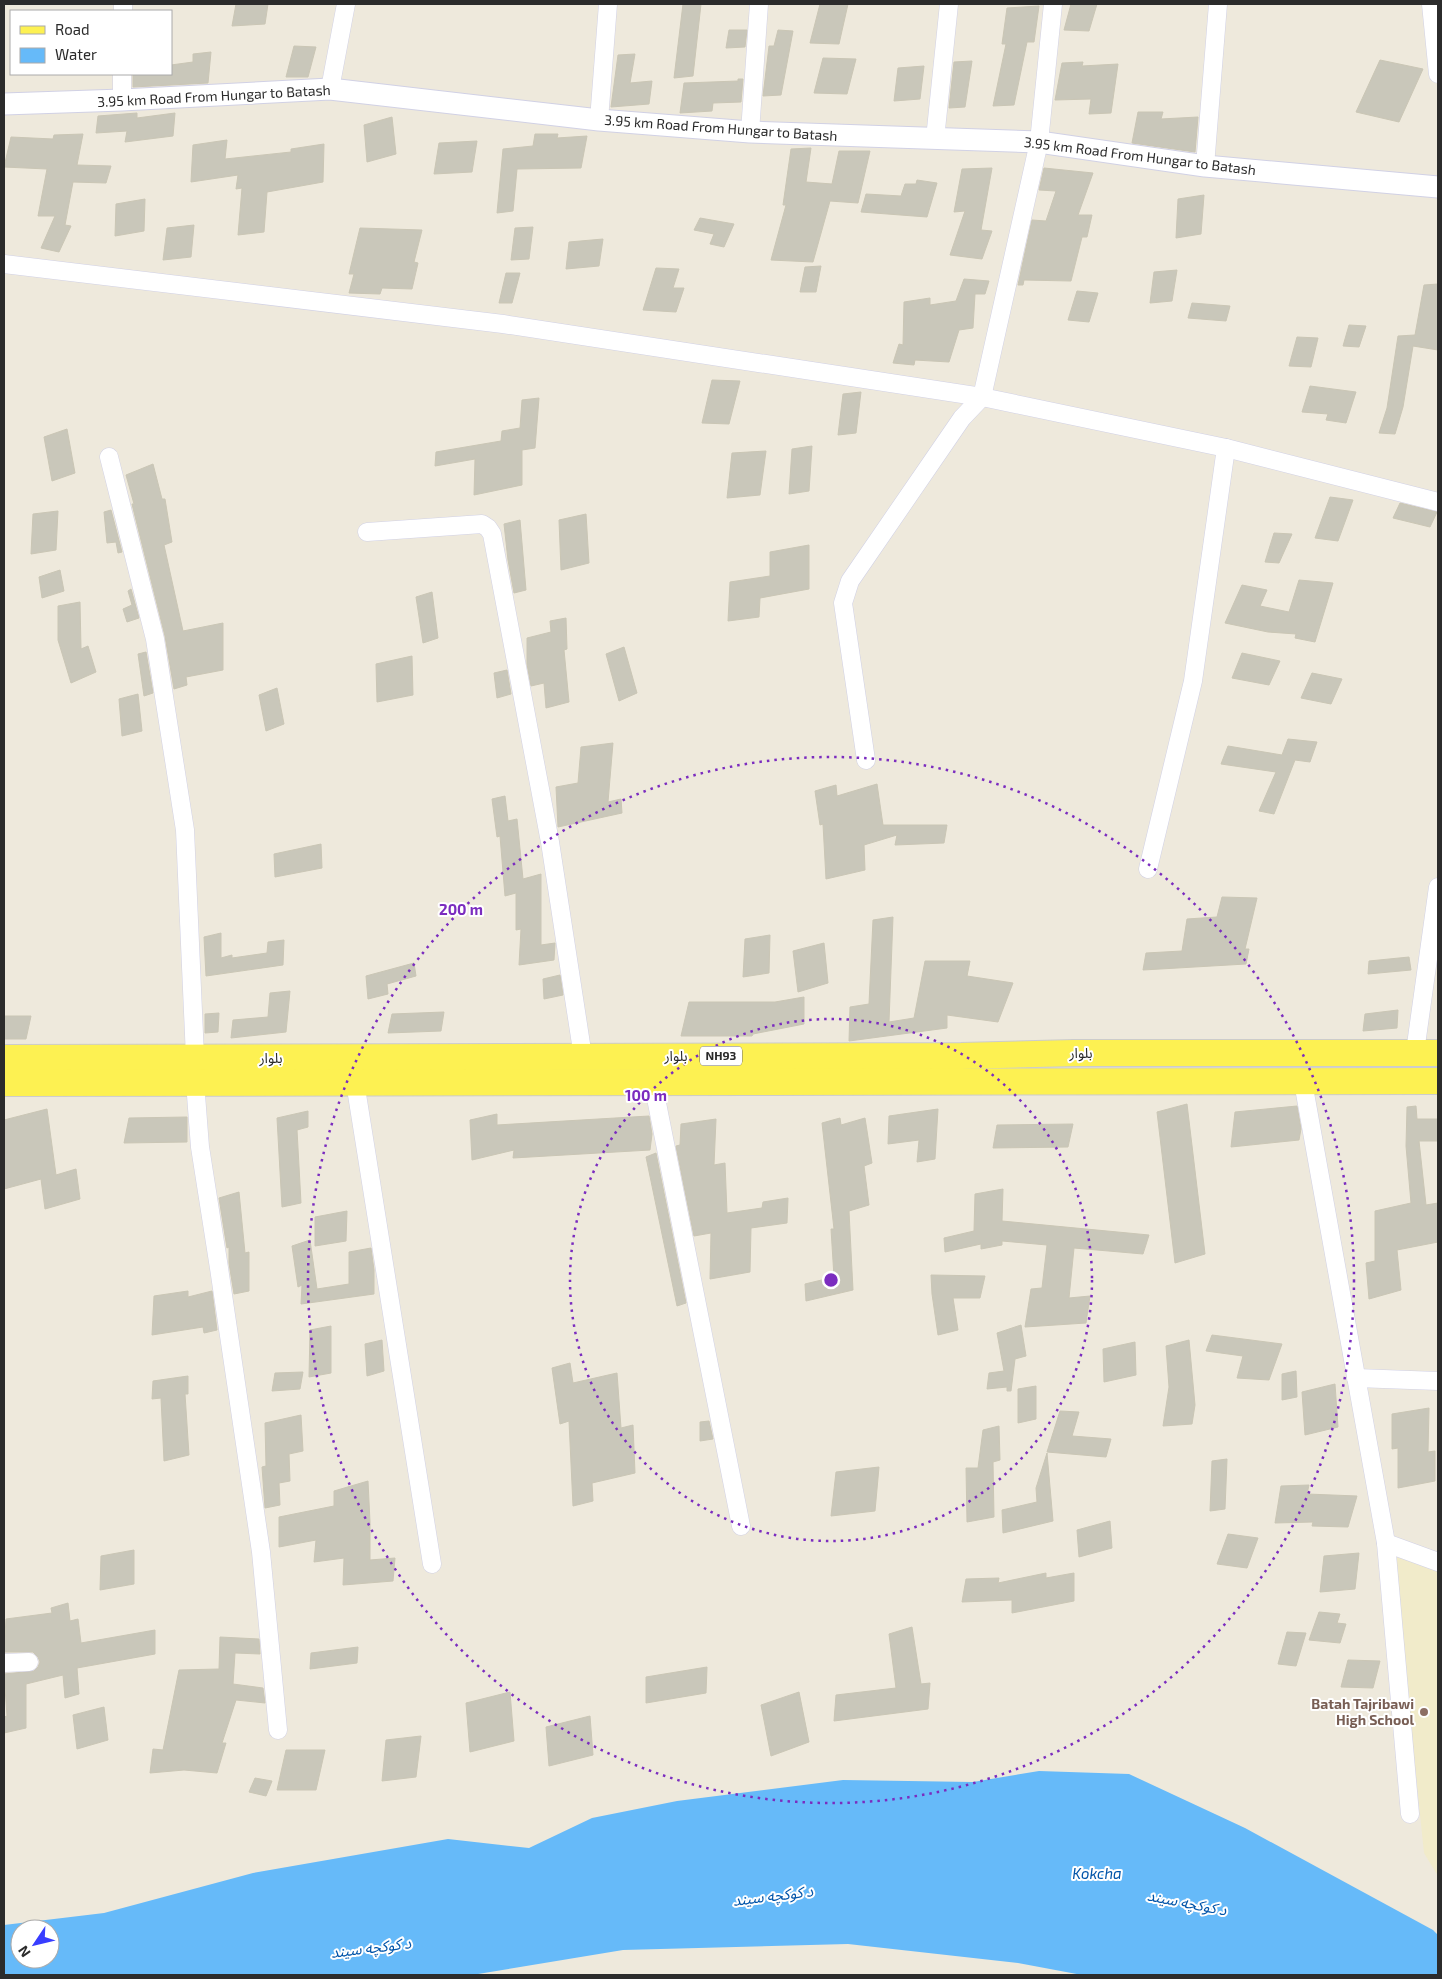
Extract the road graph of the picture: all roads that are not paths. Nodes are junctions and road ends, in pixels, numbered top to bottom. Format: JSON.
{"nodes":[{"id":1,"x":346,"y":4,"type":"edge"},
{"id":2,"x":608,"y":4,"type":"edge"},
{"id":3,"x":760,"y":4,"type":"edge"},
{"id":4,"x":949,"y":4,"type":"edge"},
{"id":5,"x":1053,"y":4,"type":"edge"},
{"id":6,"x":1218,"y":4,"type":"edge"},
{"id":7,"x":1431,"y":4,"type":"edge"},
{"id":8,"x":1438,"y":74,"type":"edge"},
{"id":9,"x":122,"y":75,"type":"edge"},
{"id":10,"x":330,"y":89,"type":"junction"},
{"id":11,"x":122,"y":100,"type":"junction"},
{"id":12,"x":4,"y":104,"type":"edge"},
{"id":13,"x":599,"y":120,"type":"junction"},
{"id":14,"x":750,"y":132,"type":"junction"},
{"id":15,"x":935,"y":139,"type":"junction"},
{"id":16,"x":1039,"y":142,"type":"junction"},
{"id":17,"x":1205,"y":166,"type":"junction"},
{"id":18,"x":1438,"y":187,"type":"edge"},
{"id":19,"x":4,"y":264,"type":"edge"},
{"id":20,"x":982,"y":397,"type":"junction"},
{"id":21,"x":1226,"y":448,"type":"junction"},
{"id":22,"x":110,"y":457,"type":"dead end"},
{"id":23,"x":1438,"y":502,"type":"edge"},
{"id":24,"x":367,"y":532,"type":"dead end"},
{"id":25,"x":866,"y":760,"type":"dead end"},
{"id":26,"x":1148,"y":869,"type":"dead end"},
{"id":27,"x":1438,"y":887,"type":"edge"},
{"id":28,"x":1243,"y":1053,"type":"junction"},
{"id":29,"x":1427,"y":1053,"type":"edge"},
{"id":30,"x":584,"y":1056,"type":"junction"},
{"id":31,"x":4,"y":1058,"type":"edge"},
{"id":32,"x":195,"y":1070,"type":"junction"},
{"id":33,"x":1438,"y":1081,"type":"edge"},
{"id":34,"x":356,"y":1082,"type":"junction"},
{"id":35,"x":1245,"y":1082,"type":"junction"},
{"id":36,"x":1303,"y":1082,"type":"junction"},
{"id":37,"x":4,"y":1083,"type":"edge"},
{"id":38,"x":654,"y":1083,"type":"junction"},
{"id":39,"x":1356,"y":1378,"type":"junction"},
{"id":40,"x":1438,"y":1380,"type":"edge"},
{"id":41,"x":741,"y":1526,"type":"dead end"},
{"id":42,"x":1386,"y":1543,"type":"junction"},
{"id":43,"x":1438,"y":1562,"type":"edge"},
{"id":44,"x":432,"y":1564,"type":"dead end"},
{"id":45,"x":28,"y":1662,"type":"dead end"},
{"id":46,"x":4,"y":1663,"type":"edge"},
{"id":47,"x":278,"y":1730,"type":"dead end"},
{"id":48,"x":1410,"y":1814,"type":"dead end"}],
"edges":[{"from":1,"to":10,"type":"street"},
{"from":2,"to":13,"type":"street"},
{"from":3,"to":14,"type":"street"},
{"from":4,"to":15,"type":"street"},
{"from":5,"to":16,"type":"street"},
{"from":6,"to":17,"type":"street"},
{"from":7,"to":8,"type":"street"},
{"from":9,"to":11,"type":"street"},
{"from":10,"to":11,"type":"street","name":"3.95 km Road From Hungar to Batash"},
{"from":10,"to":13,"type":"street","name":"3.95 km Road From Hungar to Batash"},
{"from":11,"to":12,"type":"street","name":"3.95 km Road From Hungar to Batash"},
{"from":13,"to":14,"type":"street","name":"3.95 km Road From Hungar to Batash"},
{"from":14,"to":15,"type":"street","name":"3.95 km Road From Hungar to Batash"},
{"from":15,"to":16,"type":"street","name":"3.95 km Road From Hungar to Batash"},
{"from":16,"to":17,"type":"street","name":"3.95 km Road From Hungar to Batash"},
{"from":16,"to":20,"type":"street"},
{"from":17,"to":18,"type":"street","name":"3.95 km Road From Hungar to Batash"},
{"from":19,"to":20,"type":"street"},
{"from":20,"to":21,"type":"street"},
{"from":20,"to":25,"type":"street"},
{"from":21,"to":23,"type":"street"},
{"from":21,"to":26,"type":"street"},
{"from":22,"to":32,"type":"street"},
{"from":24,"to":30,"type":"street"},
{"from":27,"to":29,"type":"street"},
{"from":28,"to":29,"type":"main road","name":"بلوار","number":"NH93"},
{"from":28,"to":30,"type":"main road","name":"بلوار","number":"NH93"},
{"from":28,"to":35,"type":"main road"},
{"from":30,"to":32,"type":"main road","name":"بلوار","number":"NH93"},
{"from":31,"to":32,"type":"main road","name":"بلوار","number":"NH93"},
{"from":32,"to":34,"type":"main road","name":"بلوار","number":"NH93"},
{"from":32,"to":37,"type":"main road","name":"بلوار","number":"NH93"},
{"from":32,"to":47,"type":"street"},
{"from":33,"to":36,"type":"main road","name":"بلوار","number":"NH93"},
{"from":34,"to":38,"type":"main road","name":"بلوار","number":"NH93"},
{"from":34,"to":44,"type":"street"},
{"from":35,"to":36,"type":"main road","name":"بلوار","number":"NH93"},
{"from":35,"to":38,"type":"main road","name":"بلوار","number":"NH93"},
{"from":36,"to":39,"type":"street"},
{"from":38,"to":41,"type":"street"},
{"from":39,"to":40,"type":"street"},
{"from":39,"to":42,"type":"street"},
{"from":42,"to":43,"type":"street"},
{"from":42,"to":48,"type":"street"},
{"from":45,"to":46,"type":"street"}]}
